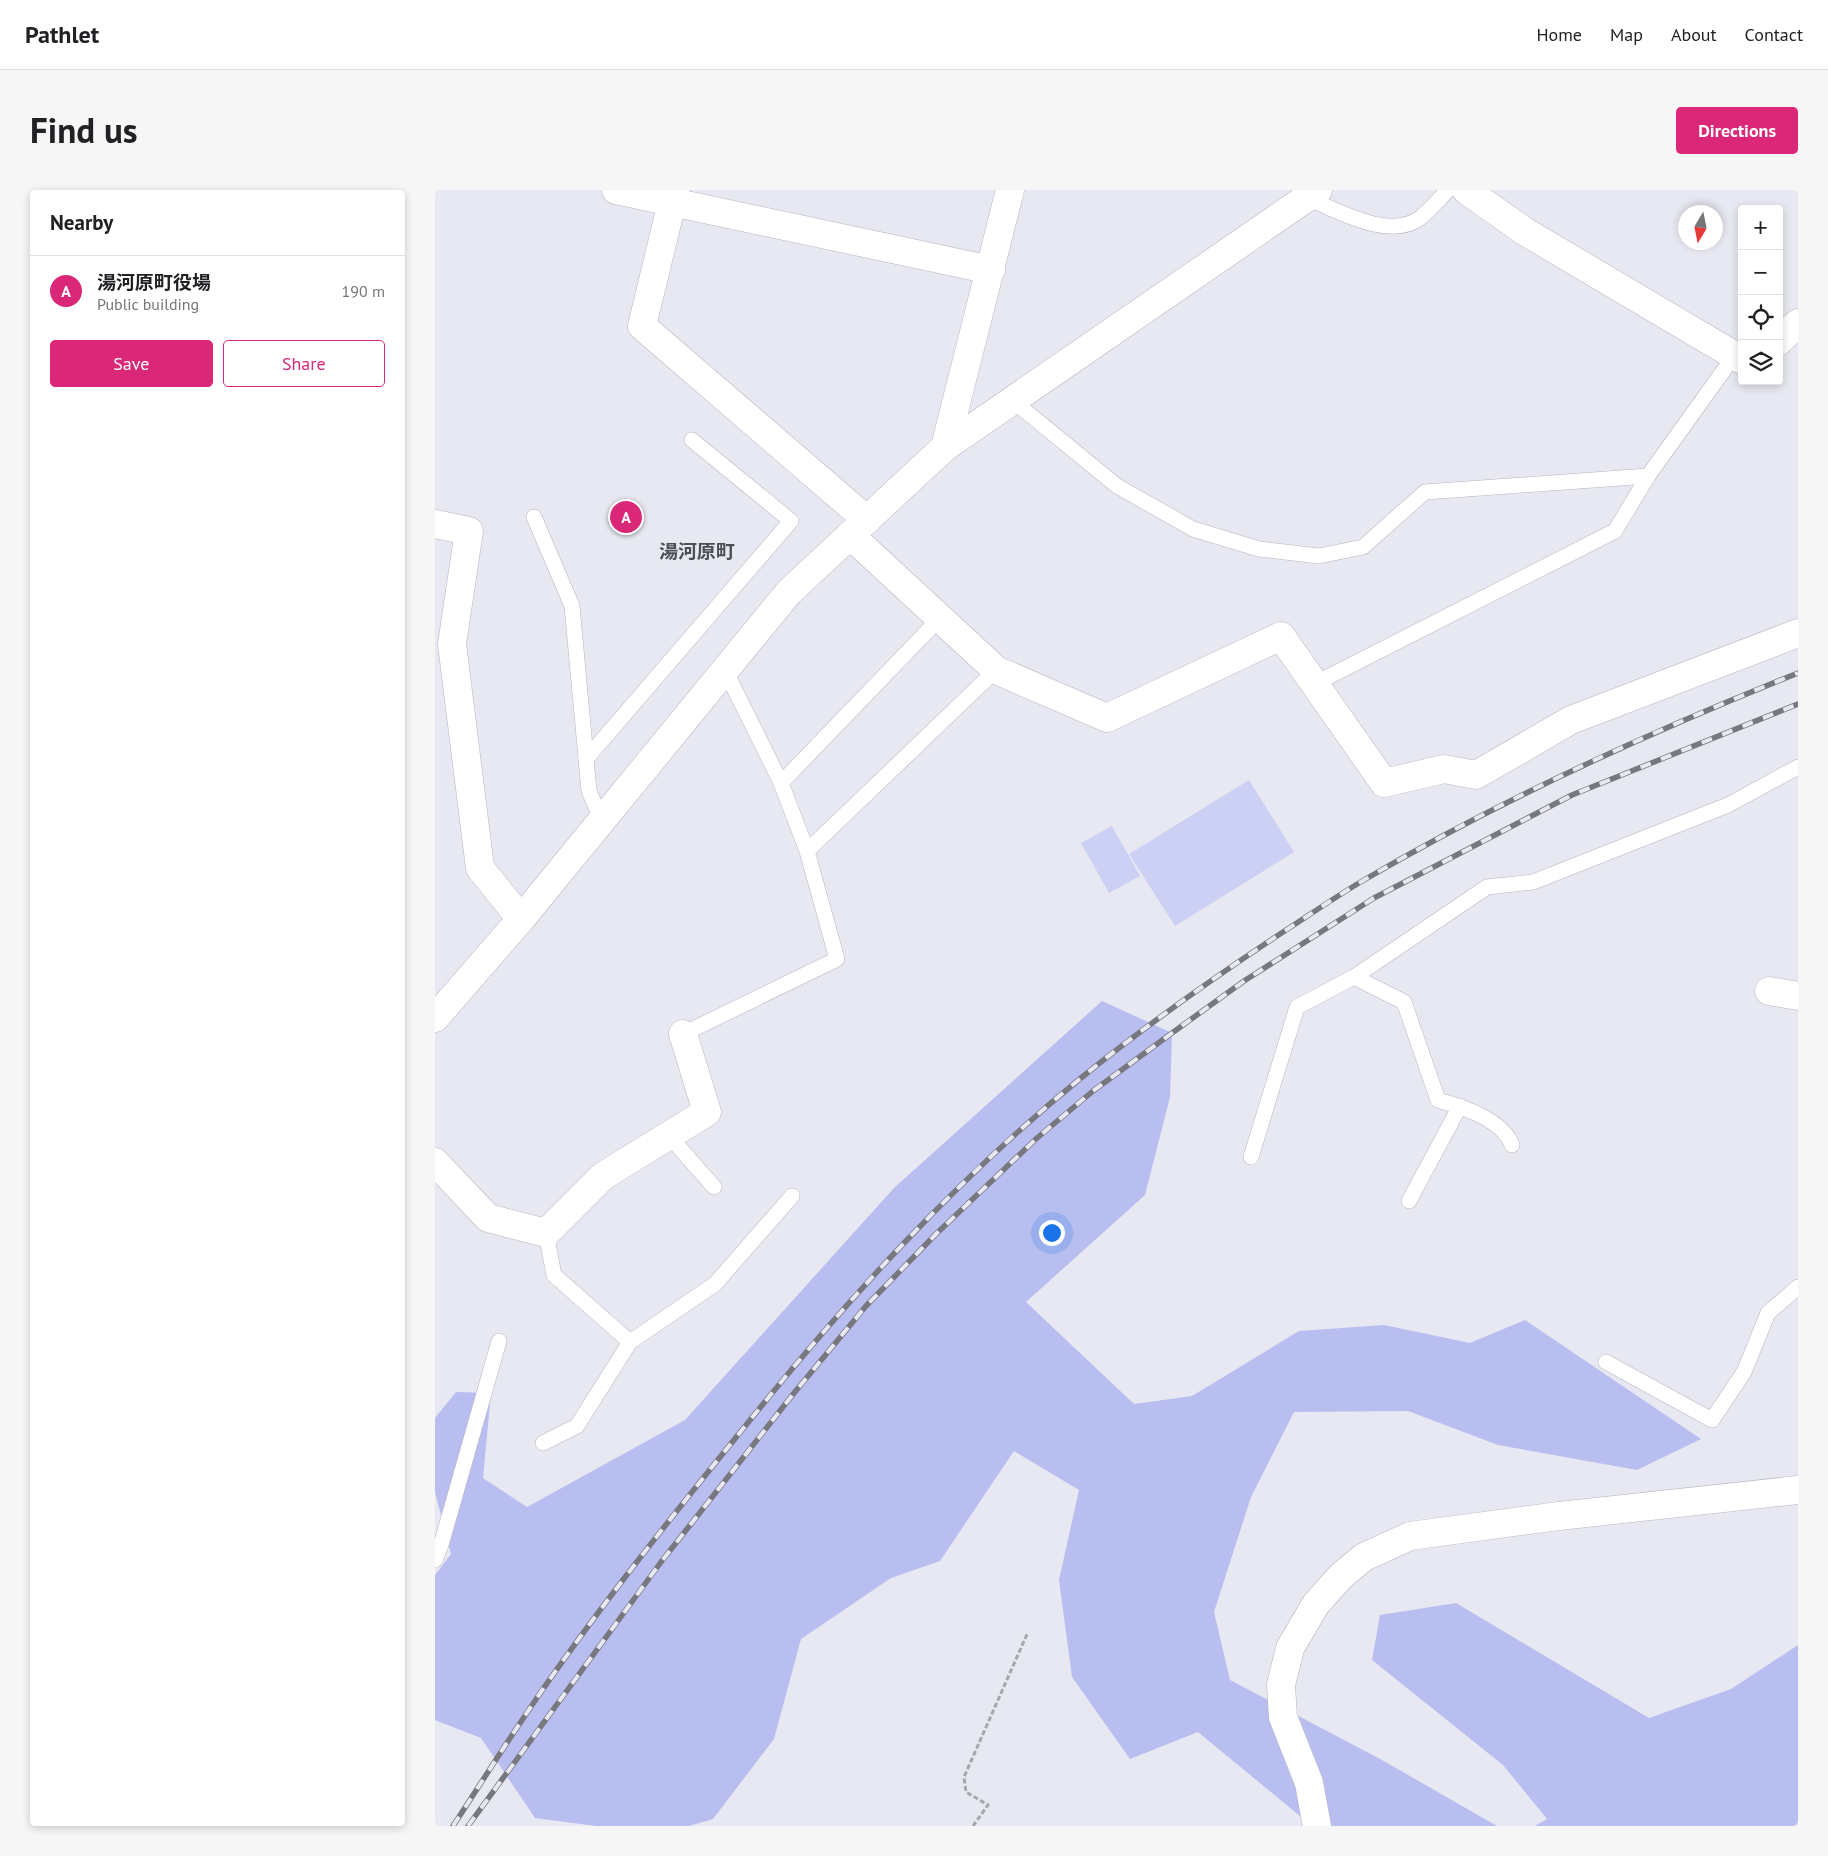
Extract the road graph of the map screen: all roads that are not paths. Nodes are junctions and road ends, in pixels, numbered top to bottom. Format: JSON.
{"nodes":[{"id":1,"x":616,"y":190,"type":"edge"},
{"id":2,"x":1010,"y":190,"type":"edge"},
{"id":3,"x":1448,"y":190,"type":"edge"},
{"id":4,"x":1465,"y":190,"type":"edge"},
{"id":5,"x":1312,"y":194,"type":"edge"},
{"id":6,"x":674,"y":196,"type":"edge"},
{"id":7,"x":991,"y":270,"type":"junction"},
{"id":8,"x":1798,"y":323,"type":"edge"},
{"id":9,"x":1780,"y":340,"type":"edge"},
{"id":10,"x":1738,"y":358,"type":"edge"},
{"id":11,"x":1012,"y":400,"type":"junction"},
{"id":12,"x":692,"y":440,"type":"dead end"},
{"id":13,"x":945,"y":447,"type":"junction"},
{"id":14,"x":1648,"y":476,"type":"junction"},
{"id":15,"x":534,"y":517,"type":"dead end"},
{"id":16,"x":435,"y":524,"type":"edge"},
{"id":17,"x":859,"y":527,"type":"junction"},
{"id":18,"x":940,"y":618,"type":"junction"},
{"id":19,"x":1798,"y":633,"type":"edge"},
{"id":20,"x":725,"y":670,"type":"junction"},
{"id":21,"x":996,"y":670,"type":"junction"},
{"id":22,"x":1316,"y":683,"type":"junction"},
{"id":23,"x":587,"y":759,"type":"junction"},
{"id":24,"x":1798,"y":767,"type":"edge"},
{"id":25,"x":781,"y":783,"type":"junction"},
{"id":26,"x":602,"y":821,"type":"junction"},
{"id":27,"x":807,"y":851,"type":"junction"},
{"id":28,"x":521,"y":919,"type":"junction"},
{"id":29,"x":1354,"y":978,"type":"junction"},
{"id":30,"x":1769,"y":991,"type":"dead end"},
{"id":31,"x":1798,"y":996,"type":"edge"},
{"id":32,"x":435,"y":1018,"type":"edge"},
{"id":33,"x":683,"y":1034,"type":"joint"},
{"id":34,"x":1460,"y":1106,"type":"junction"},
{"id":35,"x":670,"y":1137,"type":"junction"},
{"id":36,"x":1512,"y":1144,"type":"dead end"},
{"id":37,"x":1251,"y":1157,"type":"dead end"},
{"id":38,"x":435,"y":1162,"type":"edge"},
{"id":39,"x":714,"y":1187,"type":"dead end"},
{"id":40,"x":791,"y":1196,"type":"dead end"},
{"id":41,"x":1409,"y":1201,"type":"dead end"},
{"id":42,"x":546,"y":1233,"type":"junction"},
{"id":43,"x":1798,"y":1287,"type":"edge"},
{"id":44,"x":499,"y":1341,"type":"dead end"},
{"id":45,"x":630,"y":1342,"type":"junction"},
{"id":46,"x":1606,"y":1362,"type":"dead end"},
{"id":47,"x":543,"y":1443,"type":"dead end"},
{"id":48,"x":1798,"y":1490,"type":"edge"},
{"id":49,"x":435,"y":1560,"type":"edge"},
{"id":50,"x":1317,"y":1826,"type":"edge"}],
"edges":[{"from":1,"to":6,"type":"street"},
{"from":2,"to":7,"type":"street"},
{"from":3,"to":5,"type":"lane"},
{"from":4,"to":10,"type":"street"},
{"from":5,"to":11,"type":"street"},
{"from":6,"to":7,"type":"street"},
{"from":6,"to":17,"type":"street"},
{"from":7,"to":13,"type":"street"},
{"from":8,"to":9,"type":"street"},
{"from":10,"to":14,"type":"lane"},
{"from":11,"to":13,"type":"street"},
{"from":11,"to":14,"type":"lane"},
{"from":12,"to":23,"type":"lane"},
{"from":13,"to":17,"type":"street"},
{"from":14,"to":22,"type":"lane"},
{"from":15,"to":23,"type":"lane"},
{"from":16,"to":28,"type":"street"},
{"from":17,"to":18,"type":"street"},
{"from":17,"to":20,"type":"street"},
{"from":18,"to":21,"type":"street"},
{"from":18,"to":25,"type":"lane"},
{"from":19,"to":22,"type":"street"},
{"from":20,"to":25,"type":"lane"},
{"from":20,"to":26,"type":"street"},
{"from":21,"to":22,"type":"street"},
{"from":21,"to":27,"type":"lane"},
{"from":23,"to":26,"type":"lane"},
{"from":24,"to":29,"type":"lane"},
{"from":25,"to":27,"type":"lane"},
{"from":26,"to":28,"type":"street"},
{"from":27,"to":33,"type":"lane"},
{"from":28,"to":32,"type":"street"},
{"from":29,"to":34,"type":"lane"},
{"from":29,"to":37,"type":"lane"},
{"from":30,"to":31,"type":"street"},
{"from":33,"to":35,"type":"street"},
{"from":34,"to":36,"type":"lane"},
{"from":34,"to":41,"type":"lane"},
{"from":35,"to":39,"type":"lane"},
{"from":35,"to":42,"type":"street"},
{"from":38,"to":42,"type":"street"},
{"from":40,"to":45,"type":"lane"},
{"from":42,"to":45,"type":"lane"},
{"from":43,"to":46,"type":"lane"},
{"from":44,"to":49,"type":"lane"},
{"from":45,"to":47,"type":"lane"},
{"from":48,"to":50,"type":"street"}]}
